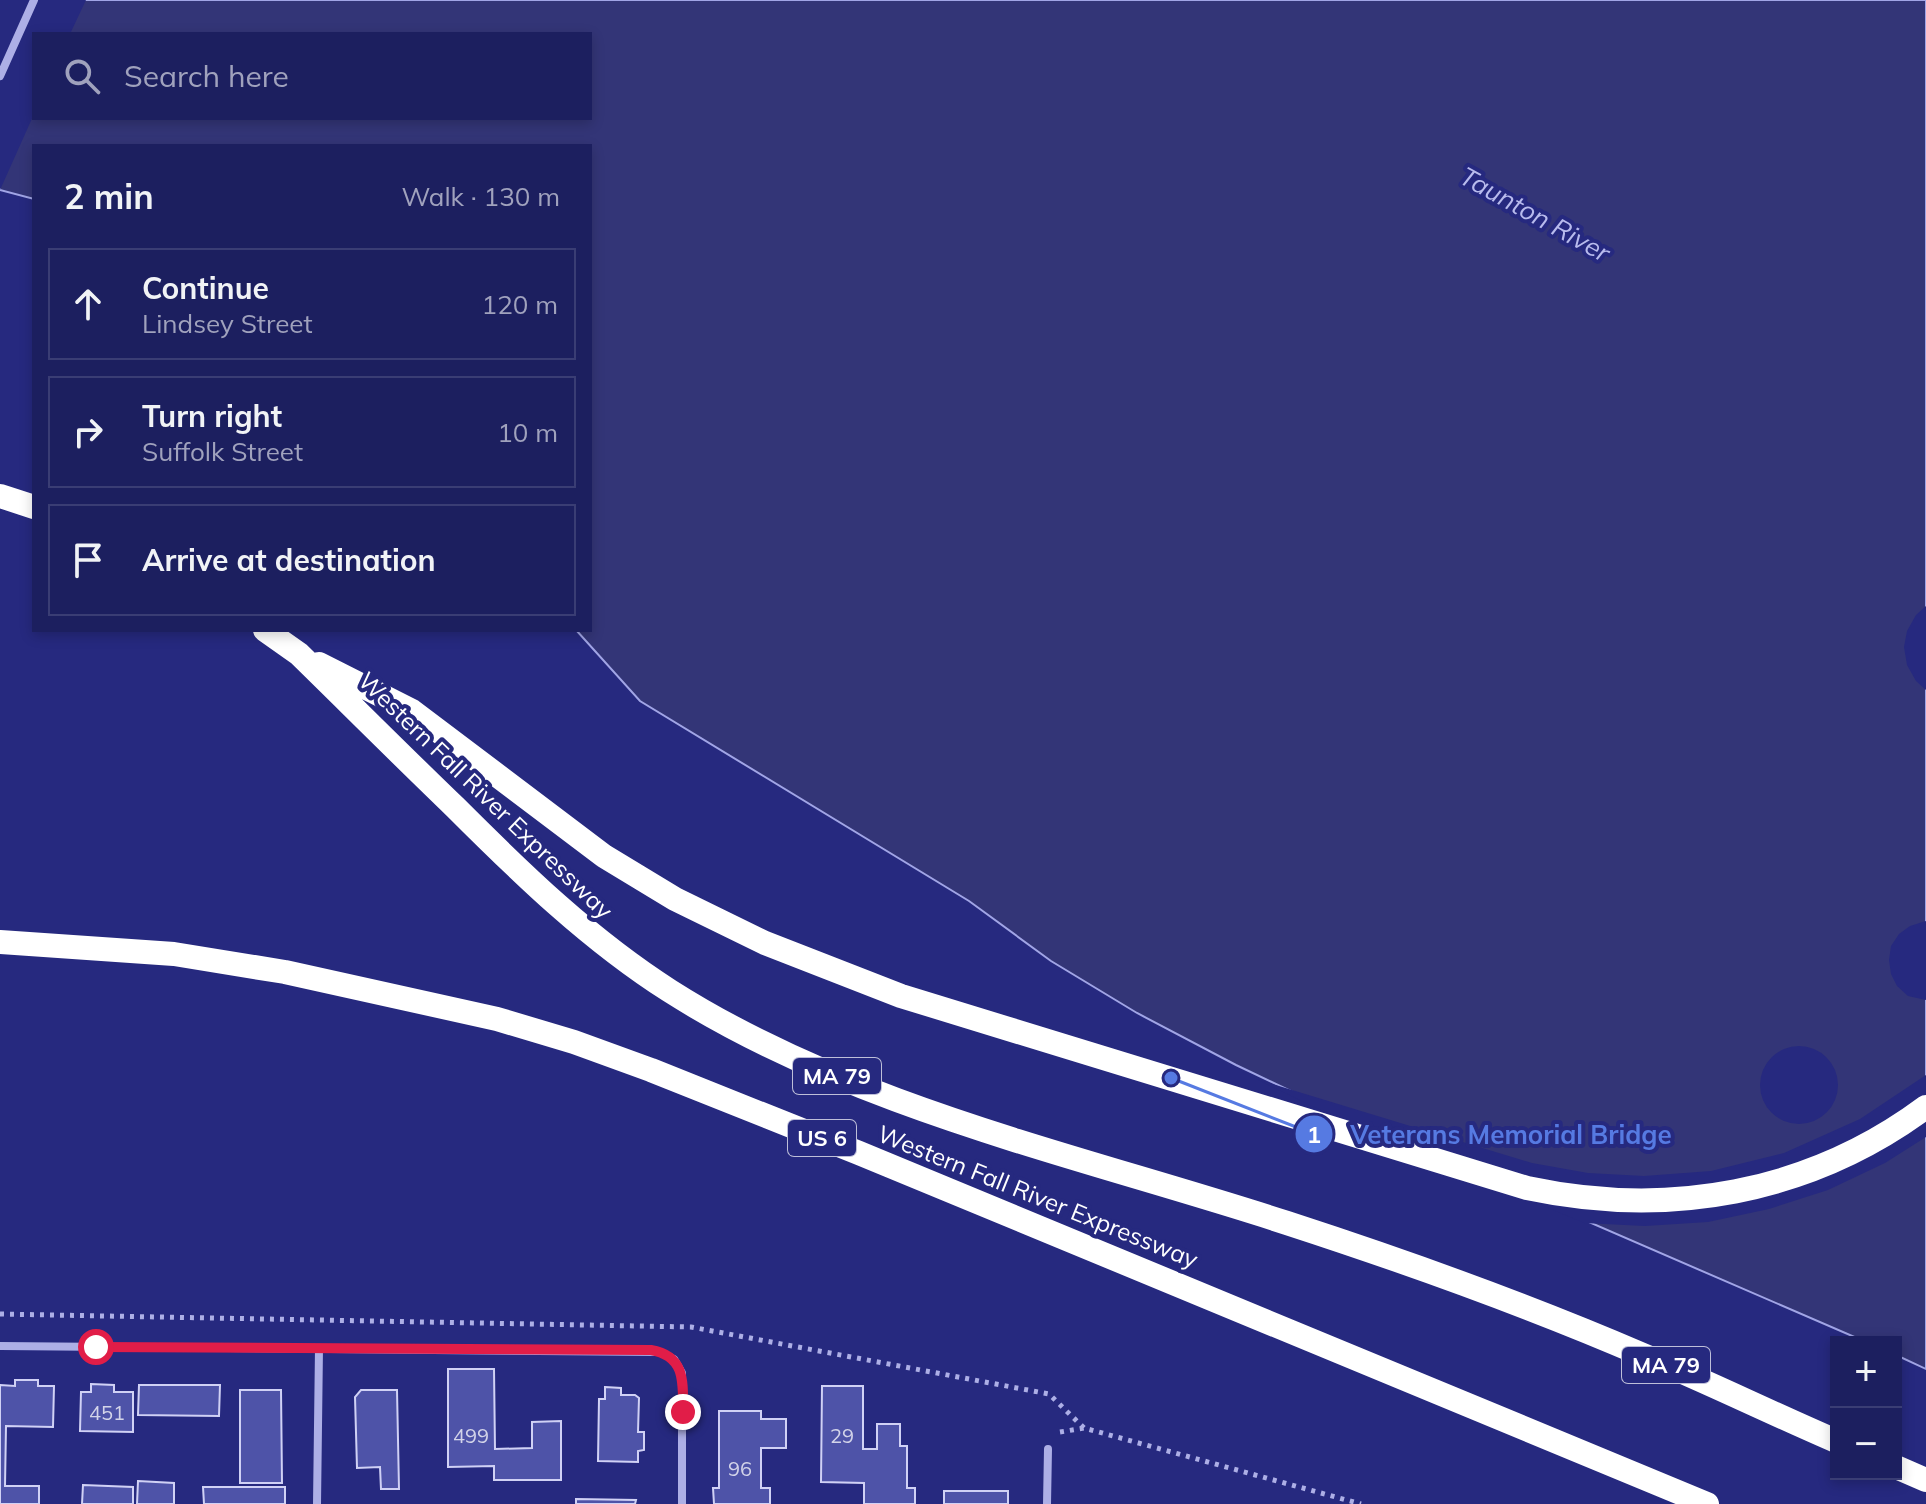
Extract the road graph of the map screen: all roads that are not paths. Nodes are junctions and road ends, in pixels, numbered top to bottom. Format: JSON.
{"nodes":[{"id":1,"x":34,"y":0,"type":"edge"},
{"id":2,"x":0,"y":76,"type":"edge"},
{"id":3,"x":0,"y":496,"type":"edge"},
{"id":4,"x":32,"y":506,"type":"edge"},
{"id":5,"x":268,"y":632,"type":"edge"},
{"id":6,"x":299,"y":654,"type":"junction"},
{"id":7,"x":0,"y":942,"type":"edge"},
{"id":8,"x":1926,"y":1107,"type":"edge"},
{"id":9,"x":0,"y":1346,"type":"edge"},
{"id":10,"x":319,"y":1348,"type":"junction"},
{"id":11,"x":1830,"y":1438,"type":"edge"},
{"id":12,"x":1048,"y":1449,"type":"road end"},
{"id":13,"x":1902,"y":1470,"type":"edge"},
{"id":14,"x":1926,"y":1480,"type":"edge"},
{"id":15,"x":317,"y":1504,"type":"edge"},
{"id":16,"x":682,"y":1504,"type":"edge"},
{"id":17,"x":1047,"y":1504,"type":"edge"},
{"id":18,"x":1707,"y":1504,"type":"edge"}],
"edges":[{"from":1,"to":2,"type":"street"},
{"from":3,"to":4,"type":"highway"},
{"from":5,"to":6,"type":"highway","name":"Western Fall River Expressway"},
{"from":6,"to":8,"type":"highway"},
{"from":6,"to":11,"type":"highway","name":"Western Fall River Expressway","number":"MA 79"},
{"from":7,"to":18,"type":"highway","name":"Western Fall River Expressway","number":"US 6"},
{"from":9,"to":10,"type":"street"},
{"from":10,"to":15,"type":"street"},
{"from":10,"to":16,"type":"street"},
{"from":12,"to":17,"type":"street"},
{"from":13,"to":14,"type":"highway"}]}
